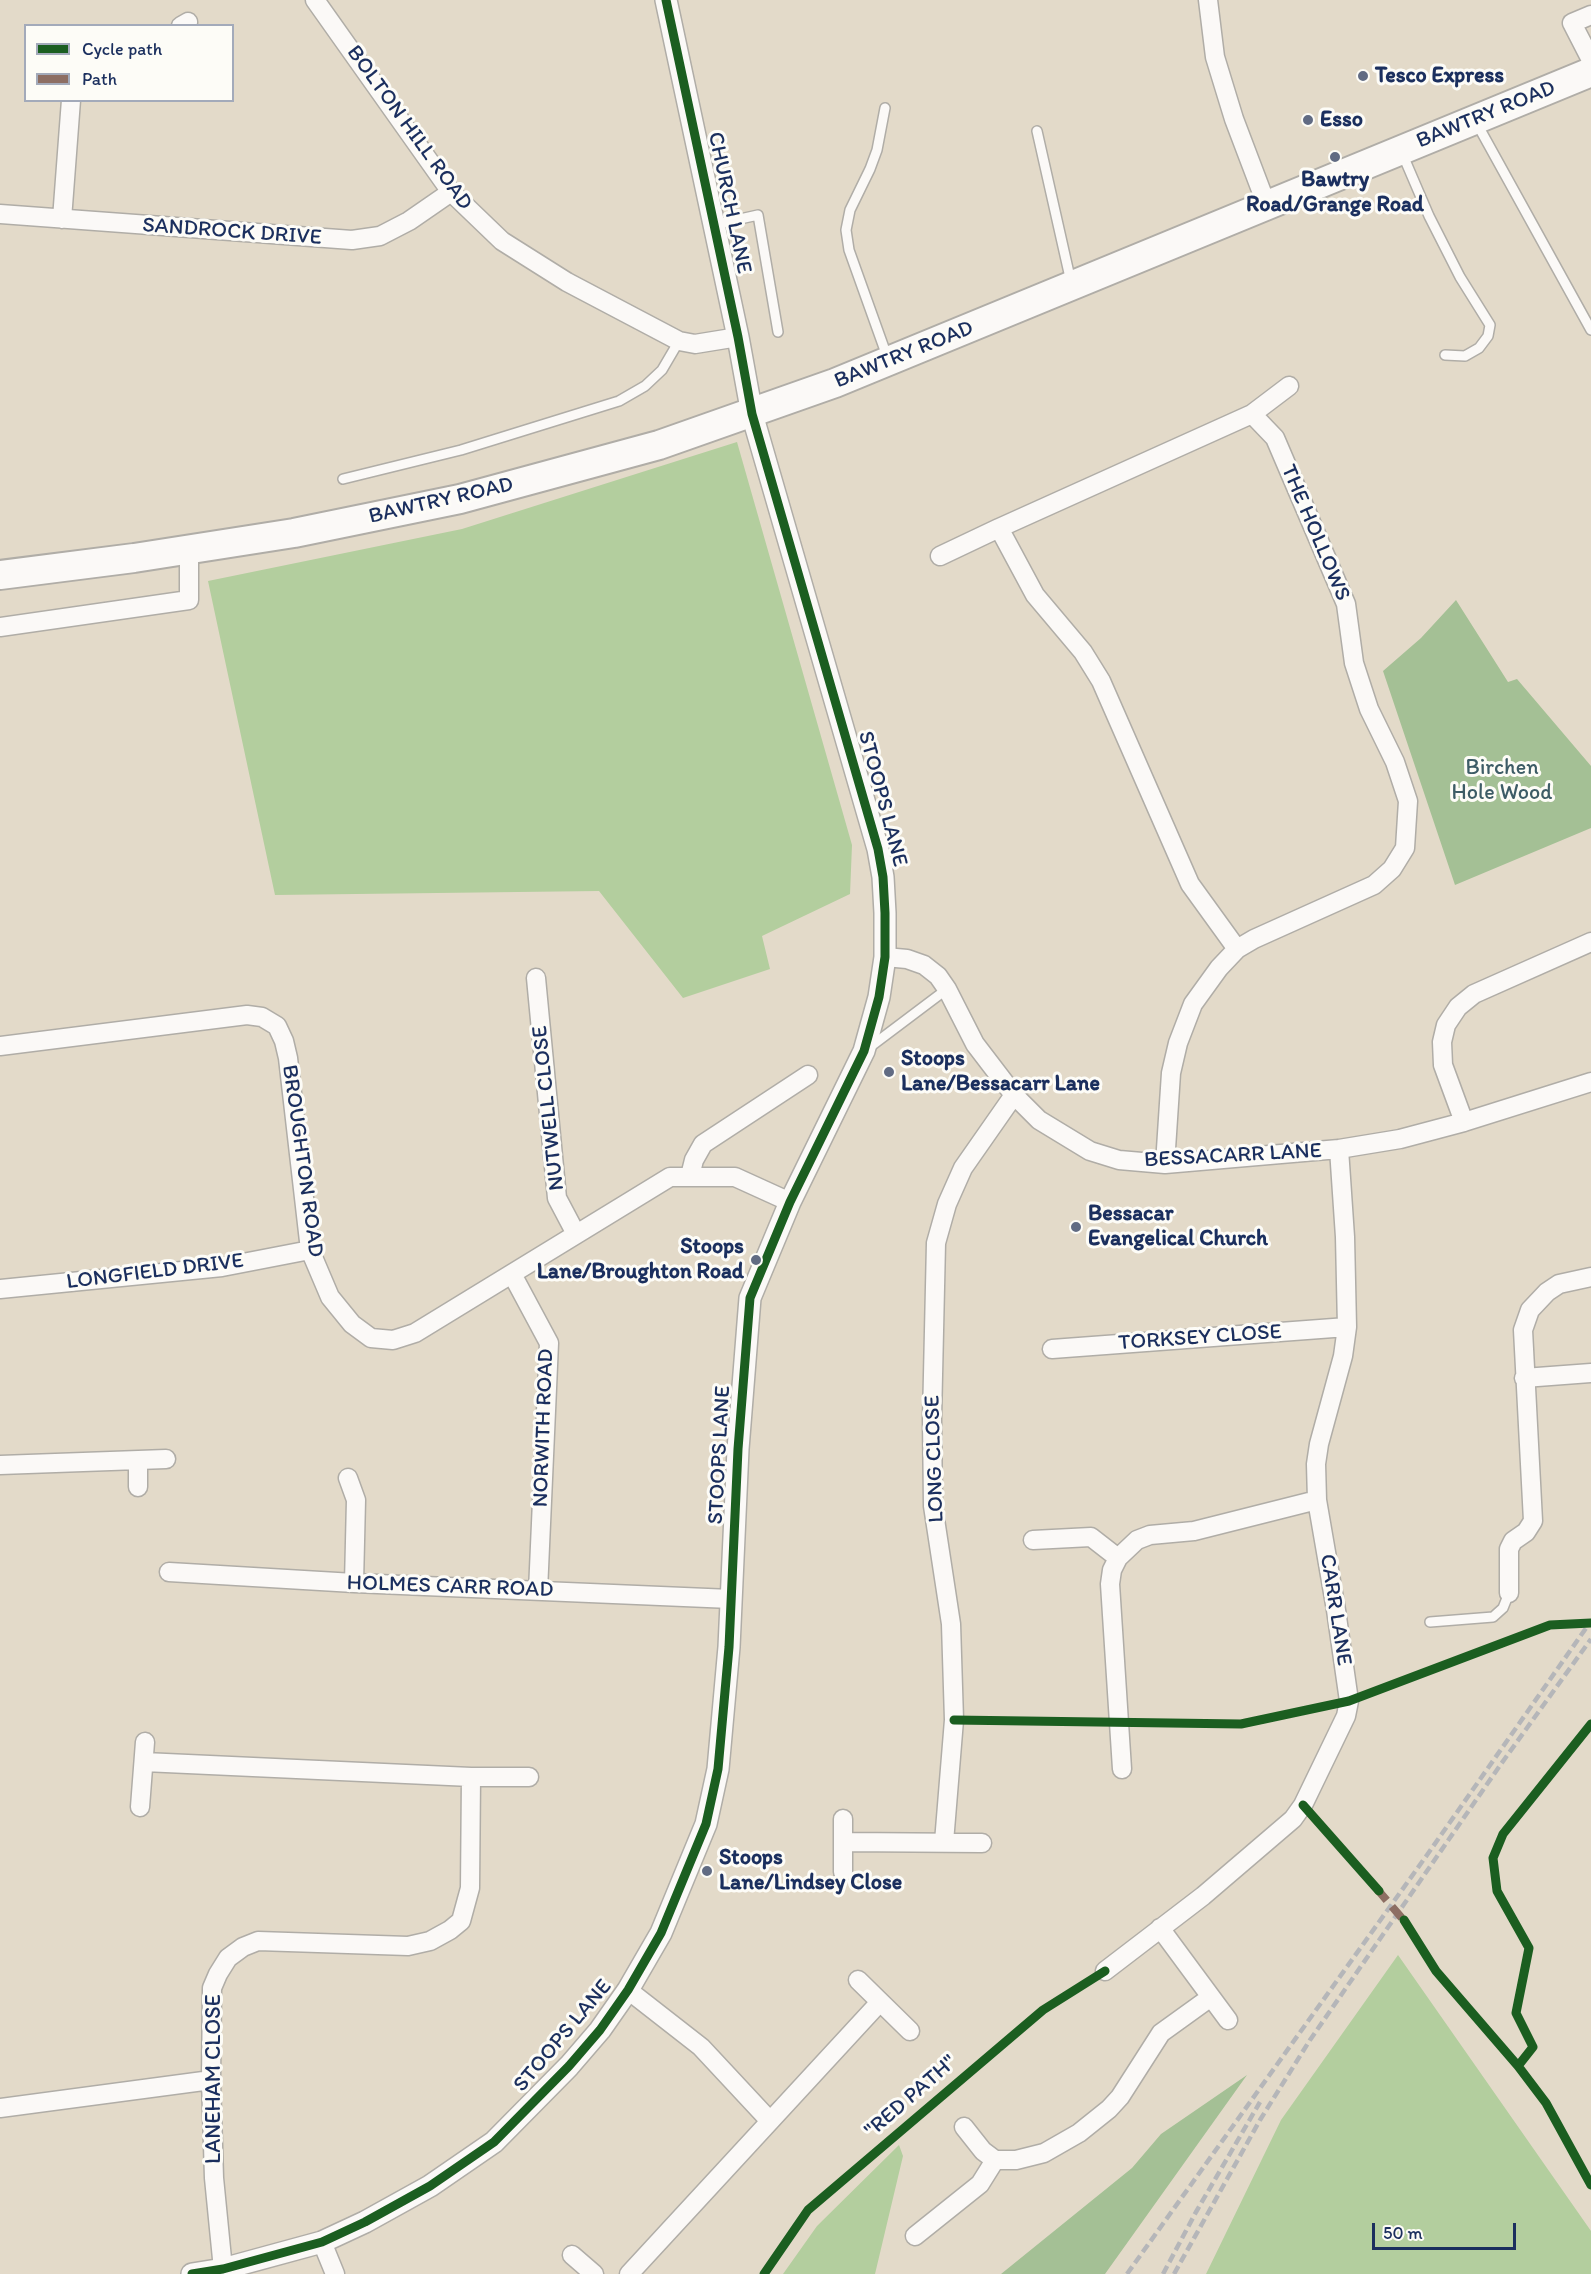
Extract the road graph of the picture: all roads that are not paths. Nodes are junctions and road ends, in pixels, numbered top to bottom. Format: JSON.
{"nodes":[{"id":1,"x":315,"y":0,"type":"edge"},
{"id":2,"x":666,"y":0,"type":"edge"},
{"id":3,"x":1208,"y":0,"type":"edge"},
{"id":4,"x":1591,"y":15,"type":"edge"},
{"id":5,"x":1591,"y":60,"type":"edge"},
{"id":6,"x":1591,"y":72,"type":"edge"},
{"id":7,"x":71,"y":102,"type":"edge"},
{"id":8,"x":885,"y":108,"type":"dead end"},
{"id":9,"x":1475,"y":120,"type":"junction"},
{"id":10,"x":1037,"y":131,"type":"dead end"},
{"id":11,"x":1401,"y":150,"type":"junction"},
{"id":12,"x":451,"y":192,"type":"junction"},
{"id":13,"x":1267,"y":206,"type":"junction"},
{"id":14,"x":0,"y":214,"type":"edge"},
{"id":15,"x":62,"y":219,"type":"junction"},
{"id":16,"x":714,"y":225,"type":"junction"},
{"id":17,"x":1072,"y":287,"type":"junction"},
{"id":18,"x":1591,"y":330,"type":"edge"},
{"id":19,"x":778,"y":332,"type":"dead end"},
{"id":20,"x":738,"y":337,"type":"junction"},
{"id":21,"x":679,"y":341,"type":"junction"},
{"id":22,"x":1445,"y":355,"type":"dead end"},
{"id":23,"x":889,"y":361,"type":"junction"},
{"id":24,"x":1290,"y":386,"type":"dead end"},
{"id":25,"x":752,"y":414,"type":"junction"},
{"id":26,"x":1252,"y":414,"type":"junction"},
{"id":27,"x":343,"y":479,"type":"dead end"},
{"id":28,"x":999,"y":528,"type":"junction"},
{"id":29,"x":189,"y":550,"type":"junction"},
{"id":30,"x":940,"y":556,"type":"dead end"},
{"id":31,"x":0,"y":575,"type":"edge"},
{"id":32,"x":0,"y":627,"type":"edge"},
{"id":33,"x":1591,"y":942,"type":"edge"},
{"id":34,"x":1236,"y":949,"type":"junction"},
{"id":35,"x":885,"y":957,"type":"junction"},
{"id":36,"x":536,"y":978,"type":"dead end"},
{"id":37,"x":947,"y":989,"type":"junction"},
{"id":38,"x":0,"y":1046,"type":"edge"},
{"id":39,"x":864,"y":1051,"type":"junction"},
{"id":40,"x":808,"y":1075,"type":"dead end"},
{"id":41,"x":1591,"y":1082,"type":"edge"},
{"id":42,"x":1014,"y":1095,"type":"junction"},
{"id":43,"x":1464,"y":1122,"type":"junction"},
{"id":44,"x":1339,"y":1149,"type":"junction"},
{"id":45,"x":1165,"y":1164,"type":"junction"},
{"id":46,"x":690,"y":1176,"type":"junction"},
{"id":47,"x":790,"y":1202,"type":"junction"},
{"id":48,"x":576,"y":1234,"type":"junction"},
{"id":49,"x":310,"y":1250,"type":"junction"},
{"id":50,"x":512,"y":1274,"type":"junction"},
{"id":51,"x":1591,"y":1277,"type":"edge"},
{"id":52,"x":0,"y":1289,"type":"edge"},
{"id":53,"x":1347,"y":1327,"type":"junction"},
{"id":54,"x":1052,"y":1349,"type":"dead end"},
{"id":55,"x":1591,"y":1373,"type":"edge"},
{"id":56,"x":1524,"y":1378,"type":"junction"},
{"id":57,"x":166,"y":1459,"type":"dead end"},
{"id":58,"x":138,"y":1461,"type":"junction"},
{"id":59,"x":0,"y":1465,"type":"edge"},
{"id":60,"x":348,"y":1478,"type":"dead end"},
{"id":61,"x":138,"y":1487,"type":"dead end"},
{"id":62,"x":1317,"y":1500,"type":"junction"},
{"id":63,"x":1033,"y":1540,"type":"dead end"},
{"id":64,"x":1118,"y":1558,"type":"junction"},
{"id":65,"x":169,"y":1572,"type":"dead end"},
{"id":66,"x":354,"y":1583,"type":"junction"},
{"id":67,"x":538,"y":1591,"type":"junction"},
{"id":68,"x":1509,"y":1593,"type":"joint"},
{"id":69,"x":732,"y":1599,"type":"junction"},
{"id":70,"x":1430,"y":1622,"type":"dead end"},
{"id":71,"x":145,"y":1742,"type":"dead end"},
{"id":72,"x":144,"y":1762,"type":"junction"},
{"id":73,"x":1122,"y":1769,"type":"dead end"},
{"id":74,"x":471,"y":1777,"type":"junction"},
{"id":75,"x":529,"y":1777,"type":"dead end"},
{"id":76,"x":140,"y":1807,"type":"dead end"},
{"id":77,"x":843,"y":1819,"type":"dead end"},
{"id":78,"x":843,"y":1842,"type":"junction"},
{"id":79,"x":944,"y":1842,"type":"junction"},
{"id":80,"x":982,"y":1842,"type":"dead end"},
{"id":81,"x":843,"y":1872,"type":"dead end"},
{"id":82,"x":1160,"y":1928,"type":"junction"},
{"id":83,"x":1105,"y":1971,"type":"dead end"},
{"id":84,"x":858,"y":1980,"type":"dead end"},
{"id":85,"x":628,"y":1990,"type":"junction"},
{"id":86,"x":1211,"y":1997,"type":"junction"},
{"id":87,"x":880,"y":2002,"type":"junction"},
{"id":88,"x":1228,"y":2020,"type":"dead end"},
{"id":89,"x":909,"y":2031,"type":"dead end"},
{"id":90,"x":211,"y":2080,"type":"junction"},
{"id":91,"x":0,"y":2108,"type":"edge"},
{"id":92,"x":770,"y":2121,"type":"junction"},
{"id":93,"x":964,"y":2127,"type":"dead end"},
{"id":94,"x":994,"y":2160,"type":"junction"},
{"id":95,"x":915,"y":2236,"type":"dead end"},
{"id":96,"x":322,"y":2242,"type":"junction"},
{"id":97,"x":572,"y":2255,"type":"dead end"},
{"id":98,"x":223,"y":2269,"type":"junction"},
{"id":99,"x":192,"y":2274,"type":"edge"},
{"id":100,"x":334,"y":2274,"type":"edge"},
{"id":101,"x":594,"y":2274,"type":"edge"},
{"id":102,"x":629,"y":2274,"type":"edge"}],
"edges":[{"from":1,"to":12,"type":"street","name":"BOLTON HILL ROAD"},
{"from":2,"to":16,"type":"street","name":"CHURCH LANE"},
{"from":3,"to":13,"type":"street"},
{"from":4,"to":5,"type":"street"},
{"from":6,"to":9,"type":"highway","name":"BAWTRY ROAD"},
{"from":7,"to":15,"type":"street"},
{"from":8,"to":23,"type":"lane"},
{"from":9,"to":11,"type":"highway","name":"BAWTRY ROAD"},
{"from":9,"to":18,"type":"lane"},
{"from":10,"to":17,"type":"lane"},
{"from":11,"to":13,"type":"highway","name":"BAWTRY ROAD"},
{"from":11,"to":22,"type":"lane"},
{"from":12,"to":15,"type":"street","name":"SANDROCK DRIVE"},
{"from":12,"to":21,"type":"street","name":"BOLTON HILL ROAD"},
{"from":13,"to":17,"type":"highway","name":"BAWTRY ROAD"},
{"from":14,"to":15,"type":"street","name":"SANDROCK DRIVE"},
{"from":16,"to":19,"type":"lane"},
{"from":16,"to":20,"type":"street","name":"CHURCH LANE"},
{"from":17,"to":23,"type":"highway","name":"BAWTRY ROAD"},
{"from":20,"to":21,"type":"street","name":"BOLTON HILL ROAD"},
{"from":20,"to":25,"type":"street","name":"CHURCH LANE"},
{"from":21,"to":27,"type":"lane"},
{"from":23,"to":25,"type":"highway","name":"BAWTRY ROAD"},
{"from":24,"to":26,"type":"street"},
{"from":25,"to":29,"type":"highway","name":"BAWTRY ROAD"},
{"from":25,"to":35,"type":"street","name":"STOOPS LANE"},
{"from":26,"to":28,"type":"street"},
{"from":26,"to":34,"type":"street","name":"THE HOLLOWS"},
{"from":28,"to":30,"type":"street"},
{"from":28,"to":34,"type":"street"},
{"from":29,"to":31,"type":"highway","name":"BAWTRY ROAD"},
{"from":29,"to":32,"type":"street"},
{"from":33,"to":43,"type":"street"},
{"from":34,"to":45,"type":"street","name":"THE HOLLOWS"},
{"from":35,"to":37,"type":"street","name":"BESSACARR LANE"},
{"from":35,"to":39,"type":"street","name":"STOOPS LANE"},
{"from":36,"to":48,"type":"street","name":"NUTWELL CLOSE"},
{"from":37,"to":39,"type":"lane"},
{"from":37,"to":42,"type":"street","name":"BESSACARR LANE"},
{"from":38,"to":49,"type":"street","name":"BROUGHTON ROAD"},
{"from":39,"to":47,"type":"street","name":"STOOPS LANE"},
{"from":40,"to":46,"type":"street"},
{"from":41,"to":43,"type":"street","name":"BESSACARR LANE"},
{"from":42,"to":45,"type":"street","name":"BESSACARR LANE"},
{"from":42,"to":79,"type":"street","name":"LONG CLOSE"},
{"from":43,"to":44,"type":"street","name":"BESSACARR LANE"},
{"from":44,"to":45,"type":"street","name":"BESSACARR LANE"},
{"from":44,"to":53,"type":"street","name":"CARR LANE"},
{"from":46,"to":47,"type":"street","name":"BROUGHTON ROAD"},
{"from":46,"to":48,"type":"street","name":"BROUGHTON ROAD"},
{"from":47,"to":69,"type":"street","name":"STOOPS LANE"},
{"from":48,"to":50,"type":"street","name":"BROUGHTON ROAD"},
{"from":49,"to":50,"type":"street","name":"BROUGHTON ROAD"},
{"from":49,"to":52,"type":"street","name":"LONGFIELD DRIVE"},
{"from":50,"to":67,"type":"street","name":"NORWITH ROAD"},
{"from":51,"to":56,"type":"street"},
{"from":53,"to":54,"type":"street","name":"TORKSEY CLOSE"},
{"from":53,"to":62,"type":"street","name":"CARR LANE"},
{"from":55,"to":56,"type":"street"},
{"from":56,"to":68,"type":"street"},
{"from":57,"to":58,"type":"street"},
{"from":58,"to":59,"type":"street"},
{"from":58,"to":61,"type":"street"},
{"from":60,"to":66,"type":"street"},
{"from":62,"to":64,"type":"street"},
{"from":62,"to":82,"type":"street","name":"CARR LANE"},
{"from":63,"to":64,"type":"street"},
{"from":64,"to":73,"type":"street"},
{"from":65,"to":66,"type":"street","name":"HOLMES CARR ROAD"},
{"from":66,"to":67,"type":"street","name":"HOLMES CARR ROAD"},
{"from":67,"to":69,"type":"street","name":"HOLMES CARR ROAD"},
{"from":68,"to":70,"type":"lane"},
{"from":69,"to":85,"type":"street","name":"STOOPS LANE"},
{"from":71,"to":72,"type":"street"},
{"from":72,"to":74,"type":"street"},
{"from":72,"to":76,"type":"street"},
{"from":74,"to":75,"type":"street"},
{"from":74,"to":90,"type":"street","name":"LANEHAM CLOSE"},
{"from":77,"to":78,"type":"street"},
{"from":78,"to":79,"type":"street"},
{"from":78,"to":81,"type":"street"},
{"from":79,"to":80,"type":"street"},
{"from":82,"to":83,"type":"street","name":"CARR LANE"},
{"from":82,"to":86,"type":"street"},
{"from":84,"to":87,"type":"street"},
{"from":85,"to":92,"type":"street"},
{"from":85,"to":96,"type":"street","name":"STOOPS LANE"},
{"from":86,"to":88,"type":"street"},
{"from":86,"to":94,"type":"street"},
{"from":87,"to":89,"type":"street"},
{"from":87,"to":92,"type":"street"},
{"from":90,"to":91,"type":"street"},
{"from":90,"to":98,"type":"street","name":"LANEHAM CLOSE"},
{"from":92,"to":102,"type":"street"},
{"from":93,"to":94,"type":"street"},
{"from":94,"to":95,"type":"street"},
{"from":96,"to":98,"type":"street","name":"STOOPS LANE"},
{"from":96,"to":100,"type":"street"},
{"from":97,"to":101,"type":"street"},
{"from":98,"to":99,"type":"street","name":"STOOPS LANE"}]}
